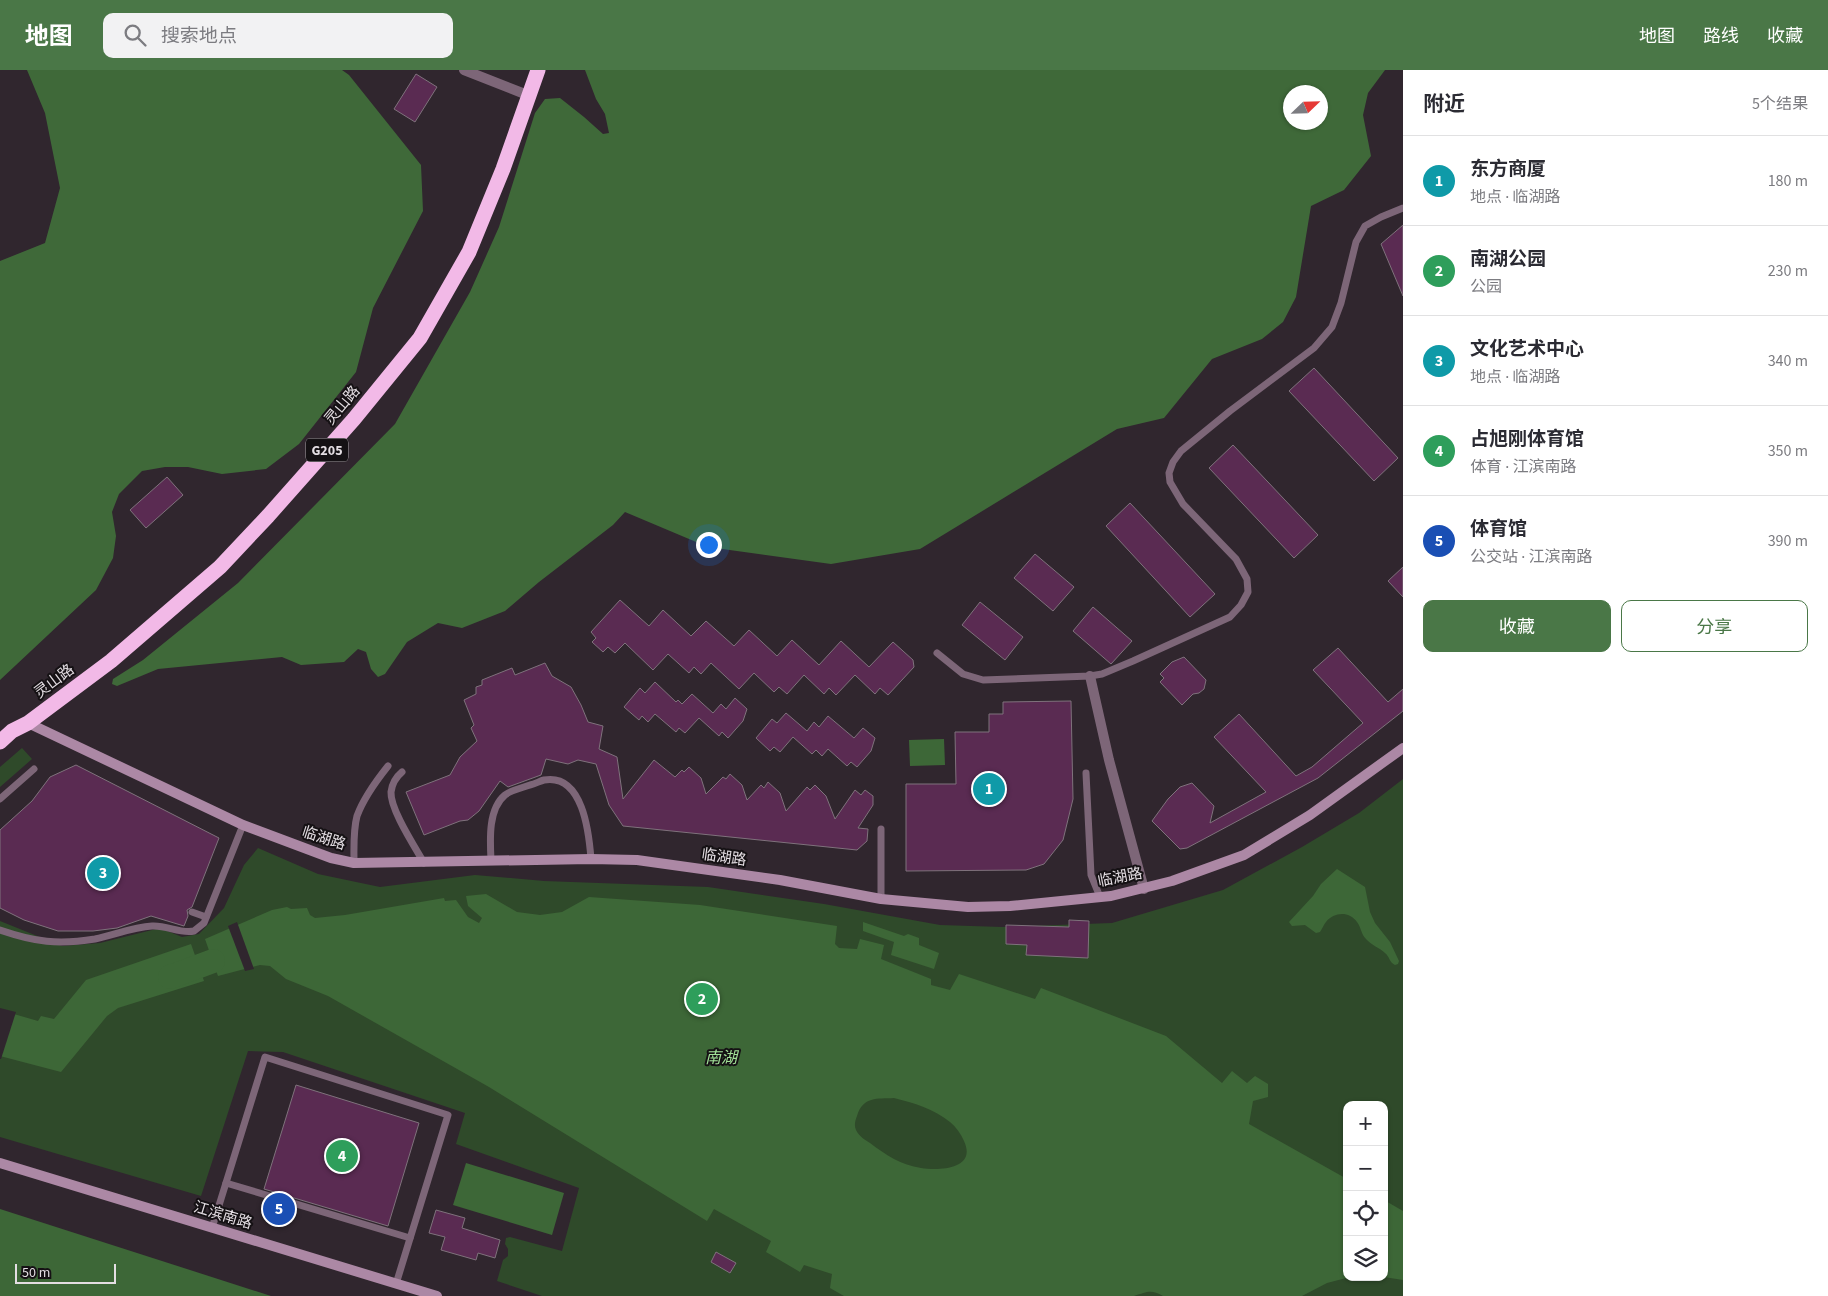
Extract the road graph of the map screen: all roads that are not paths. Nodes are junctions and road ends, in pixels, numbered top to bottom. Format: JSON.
{"nodes":[{"id":1,"x":464,"y":70,"type":"edge"},
{"id":2,"x":538,"y":70,"type":"edge"},
{"id":3,"x":530,"y":96,"type":"junction"},
{"id":4,"x":1403,"y":208,"type":"edge"},
{"id":5,"x":937,"y":653,"type":"dead end"},
{"id":6,"x":1090,"y":676,"type":"junction"},
{"id":7,"x":28,"y":723,"type":"junction"},
{"id":8,"x":0,"y":742,"type":"edge"},
{"id":9,"x":1403,"y":748,"type":"edge"},
{"id":10,"x":388,"y":766,"type":"dead end"},
{"id":11,"x":34,"y":769,"type":"dead end"},
{"id":12,"x":402,"y":772,"type":"dead end"},
{"id":13,"x":1086,"y":773,"type":"dead end"},
{"id":14,"x":0,"y":799,"type":"edge"},
{"id":15,"x":244,"y":825,"type":"junction"},
{"id":16,"x":881,"y":829,"type":"dead end"},
{"id":17,"x":591,"y":859,"type":"junction"},
{"id":18,"x":491,"y":860,"type":"junction"},
{"id":19,"x":424,"y":862,"type":"junction"},
{"id":20,"x":354,"y":863,"type":"junction"},
{"id":21,"x":1144,"y":889,"type":"junction"},
{"id":22,"x":1100,"y":897,"type":"junction"},
{"id":23,"x":881,"y":899,"type":"junction"},
{"id":24,"x":192,"y":912,"type":"dead end"},
{"id":25,"x":206,"y":917,"type":"junction"},
{"id":26,"x":0,"y":930,"type":"edge"},
{"id":27,"x":0,"y":1163,"type":"edge"},
{"id":28,"x":226,"y":1183,"type":"junction"},
{"id":29,"x":212,"y":1228,"type":"junction"},
{"id":30,"x":410,"y":1238,"type":"junction"},
{"id":31,"x":396,"y":1284,"type":"junction"},
{"id":32,"x":437,"y":1296,"type":"edge"}],
"edges":[{"from":1,"to":3,"type":"street"},
{"from":2,"to":3,"type":"highway","name":"灵山路","number":"G205"},
{"from":3,"to":7,"type":"highway","name":"灵山路","number":"G205"},
{"from":4,"to":6,"type":"lane"},
{"from":5,"to":6,"type":"lane"},
{"from":6,"to":21,"type":"street"},
{"from":7,"to":8,"type":"highway","name":"灵山路","number":"G205"},
{"from":7,"to":15,"type":"street","name":"临湖路"},
{"from":9,"to":21,"type":"street","name":"临湖路"},
{"from":10,"to":20,"type":"lane"},
{"from":11,"to":14,"type":"lane"},
{"from":12,"to":19,"type":"lane"},
{"from":13,"to":22,"type":"lane"},
{"from":15,"to":20,"type":"street","name":"临湖路"},
{"from":15,"to":25,"type":"lane"},
{"from":16,"to":23,"type":"lane"},
{"from":17,"to":18,"type":"street","name":"临湖路"},
{"from":17,"to":18,"type":"lane"},
{"from":17,"to":23,"type":"street","name":"临湖路"},
{"from":18,"to":19,"type":"street","name":"临湖路"},
{"from":19,"to":20,"type":"street","name":"临湖路"},
{"from":21,"to":22,"type":"street","name":"临湖路"},
{"from":22,"to":23,"type":"street","name":"临湖路"},
{"from":24,"to":25,"type":"lane"},
{"from":25,"to":26,"type":"lane"},
{"from":27,"to":29,"type":"street","name":"江滨南路"},
{"from":28,"to":29,"type":"lane"},
{"from":28,"to":30,"type":"lane"},
{"from":28,"to":30,"type":"lane"},
{"from":29,"to":31,"type":"street","name":"江滨南路"},
{"from":30,"to":31,"type":"lane"},
{"from":31,"to":32,"type":"street","name":"江滨南路"}]}
